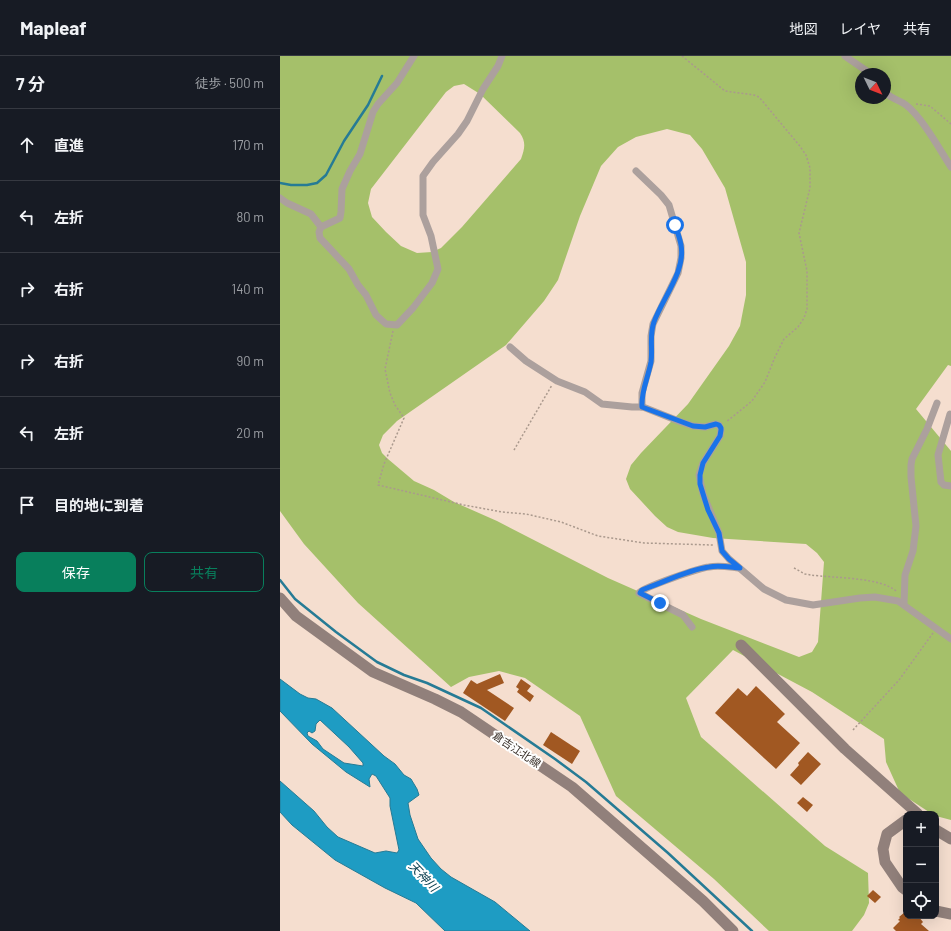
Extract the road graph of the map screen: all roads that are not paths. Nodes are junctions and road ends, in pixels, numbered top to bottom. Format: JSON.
{"nodes":[{"id":1,"x":414,"y":56,"type":"edge"},
{"id":2,"x":502,"y":56,"type":"edge"},
{"id":3,"x":845,"y":56,"type":"edge"},
{"id":4,"x":862,"y":68,"type":"edge"},
{"id":5,"x":891,"y":98,"type":"edge"},
{"id":6,"x":951,"y":167,"type":"edge"},
{"id":7,"x":636,"y":171,"type":"dead end"},
{"id":8,"x":280,"y":198,"type":"edge"},
{"id":9,"x":321,"y":227,"type":"junction"},
{"id":10,"x":510,"y":347,"type":"dead end"},
{"id":11,"x":937,"y":404,"type":"dead end"},
{"id":12,"x":642,"y":407,"type":"junction"},
{"id":13,"x":950,"y":414,"type":"dead end"},
{"id":14,"x":951,"y":486,"type":"edge"},
{"id":15,"x":740,"y":568,"type":"junction"},
{"id":16,"x":280,"y":598,"type":"edge"},
{"id":17,"x":905,"y":602,"type":"junction"},
{"id":18,"x":692,"y":627,"type":"dead end"},
{"id":19,"x":951,"y":639,"type":"edge"},
{"id":20,"x":741,"y":645,"type":"dead end"},
{"id":21,"x":915,"y":811,"type":"edge"},
{"id":22,"x":903,"y":822,"type":"edge"},
{"id":23,"x":939,"y":832,"type":"edge"},
{"id":24,"x":951,"y":839,"type":"edge"},
{"id":25,"x":903,"y":888,"type":"edge"},
{"id":26,"x":939,"y":912,"type":"edge"},
{"id":27,"x":951,"y":914,"type":"edge"},
{"id":28,"x":733,"y":931,"type":"edge"}],
"edges":[{"from":1,"to":9,"type":"street"},
{"from":2,"to":9,"type":"street"},
{"from":3,"to":4,"type":"street"},
{"from":5,"to":6,"type":"street"},
{"from":7,"to":12,"type":"street"},
{"from":8,"to":9,"type":"street"},
{"from":10,"to":12,"type":"street"},
{"from":11,"to":17,"type":"street"},
{"from":12,"to":15,"type":"street"},
{"from":13,"to":14,"type":"street"},
{"from":15,"to":17,"type":"street"},
{"from":15,"to":18,"type":"street"},
{"from":16,"to":28,"type":"main road","name":"倉吉江北線"},
{"from":17,"to":19,"type":"street"},
{"from":20,"to":21,"type":"main road"},
{"from":22,"to":25,"type":"main road"},
{"from":23,"to":24,"type":"main road"},
{"from":26,"to":27,"type":"main road"}]}
